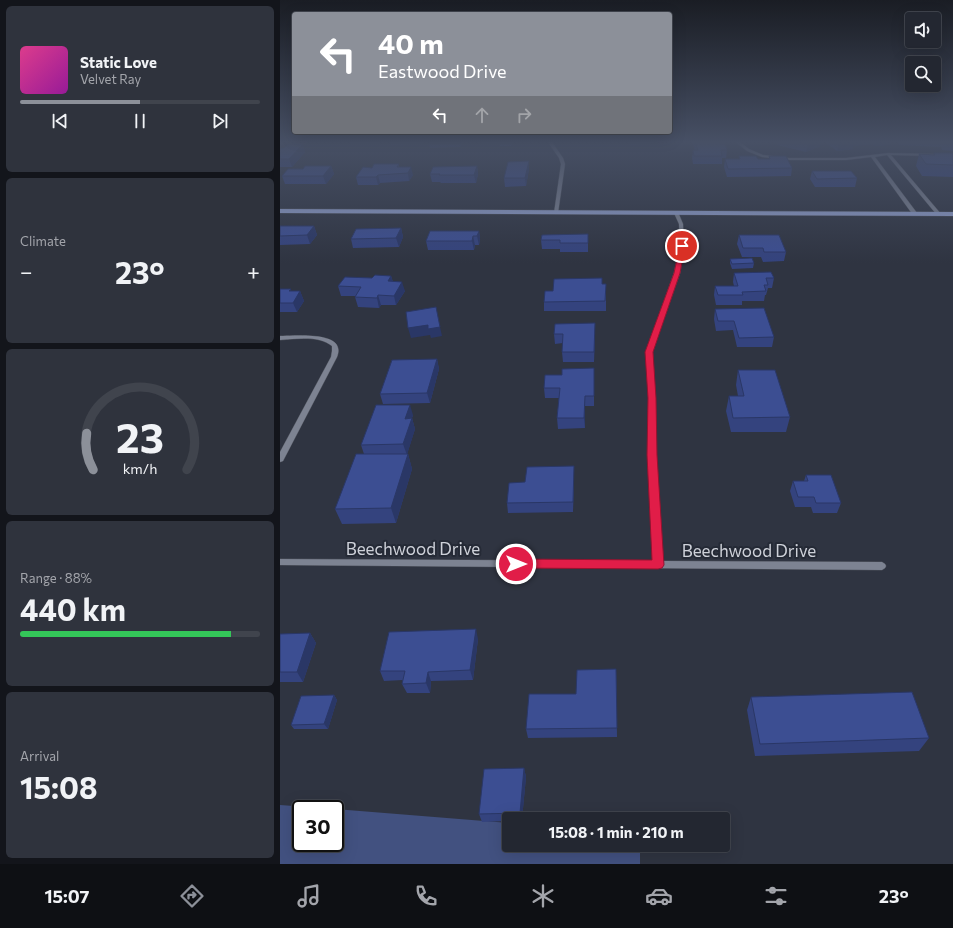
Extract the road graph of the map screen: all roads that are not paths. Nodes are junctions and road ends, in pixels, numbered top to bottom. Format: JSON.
{"nodes":[{"id":1,"x":560,"y":182,"type":"edge"},
{"id":2,"x":892,"y":182,"type":"edge"},
{"id":3,"x":912,"y":182,"type":"edge"},
{"id":4,"x":280,"y":211,"type":"edge"},
{"id":5,"x":556,"y":213,"type":"junction"},
{"id":6,"x":676,"y":213,"type":"junction"},
{"id":7,"x":915,"y":214,"type":"junction"},
{"id":8,"x":939,"y":214,"type":"junction"},
{"id":9,"x":953,"y":214,"type":"edge"},
{"id":10,"x":280,"y":338,"type":"edge"},
{"id":11,"x":280,"y":459,"type":"edge"},
{"id":12,"x":280,"y":562,"type":"edge"},
{"id":13,"x":658,"y":565,"type":"junction"},
{"id":14,"x":882,"y":566,"type":"dead end"}],
"edges":[{"from":1,"to":5,"type":"street"},
{"from":2,"to":7,"type":"street"},
{"from":3,"to":8,"type":"street"},
{"from":4,"to":5,"type":"main road"},
{"from":5,"to":6,"type":"main road"},
{"from":6,"to":7,"type":"main road"},
{"from":6,"to":13,"type":"street"},
{"from":7,"to":8,"type":"main road"},
{"from":8,"to":9,"type":"main road"},
{"from":10,"to":11,"type":"street"},
{"from":12,"to":13,"type":"street","name":"Beechwood Drive"},
{"from":13,"to":14,"type":"street","name":"Beechwood Drive"}]}
